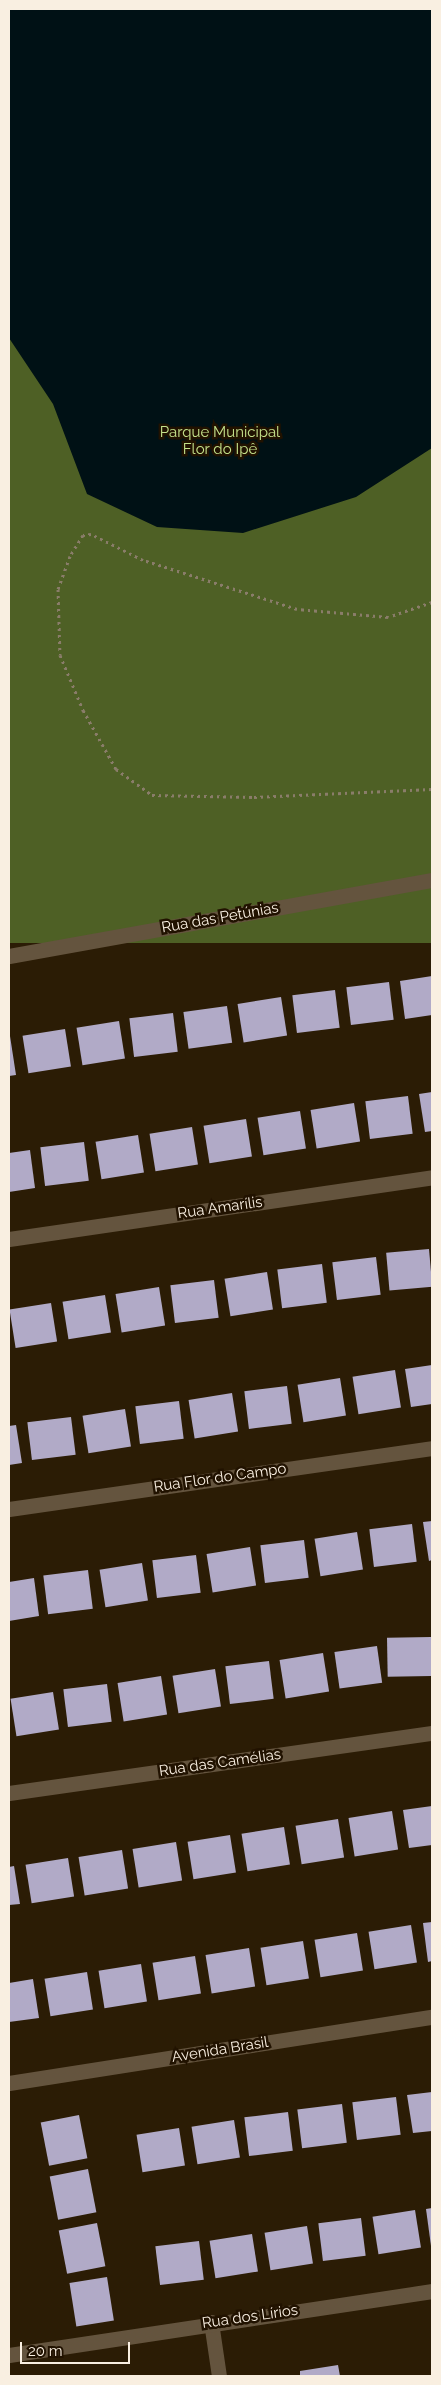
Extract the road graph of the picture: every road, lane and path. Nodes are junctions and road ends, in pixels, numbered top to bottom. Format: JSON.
{"nodes":[{"id":1,"x":432,"y":602,"type":"edge"},
{"id":2,"x":432,"y":789,"type":"edge"},
{"id":3,"x":432,"y":880,"type":"edge"},
{"id":4,"x":9,"y":956,"type":"edge"},
{"id":5,"x":432,"y":1177,"type":"edge"},
{"id":6,"x":9,"y":1239,"type":"edge"},
{"id":7,"x":432,"y":1448,"type":"edge"},
{"id":8,"x":9,"y":1509,"type":"edge"},
{"id":9,"x":432,"y":1733,"type":"edge"},
{"id":10,"x":9,"y":1793,"type":"edge"},
{"id":11,"x":432,"y":2016,"type":"edge"},
{"id":12,"x":9,"y":2083,"type":"edge"},
{"id":13,"x":432,"y":2291,"type":"edge"},
{"id":14,"x":210,"y":2322,"type":"junction"},
{"id":15,"x":9,"y":2355,"type":"edge"},
{"id":16,"x":219,"y":2376,"type":"edge"}],
"edges":[{"from":1,"to":2,"type":"path"},
{"from":3,"to":4,"type":"street","name":"Rua das Petúnias"},
{"from":5,"to":6,"type":"street","name":"Rua Amarílis"},
{"from":7,"to":8,"type":"street","name":"Rua Flor do Campo"},
{"from":9,"to":10,"type":"street","name":"Rua das Camélias"},
{"from":11,"to":12,"type":"street","name":"Avenida Brasil"},
{"from":13,"to":14,"type":"street","name":"Rua dos Lírios"},
{"from":14,"to":15,"type":"street","name":"Rua dos Lírios"},
{"from":14,"to":16,"type":"street"}]}
